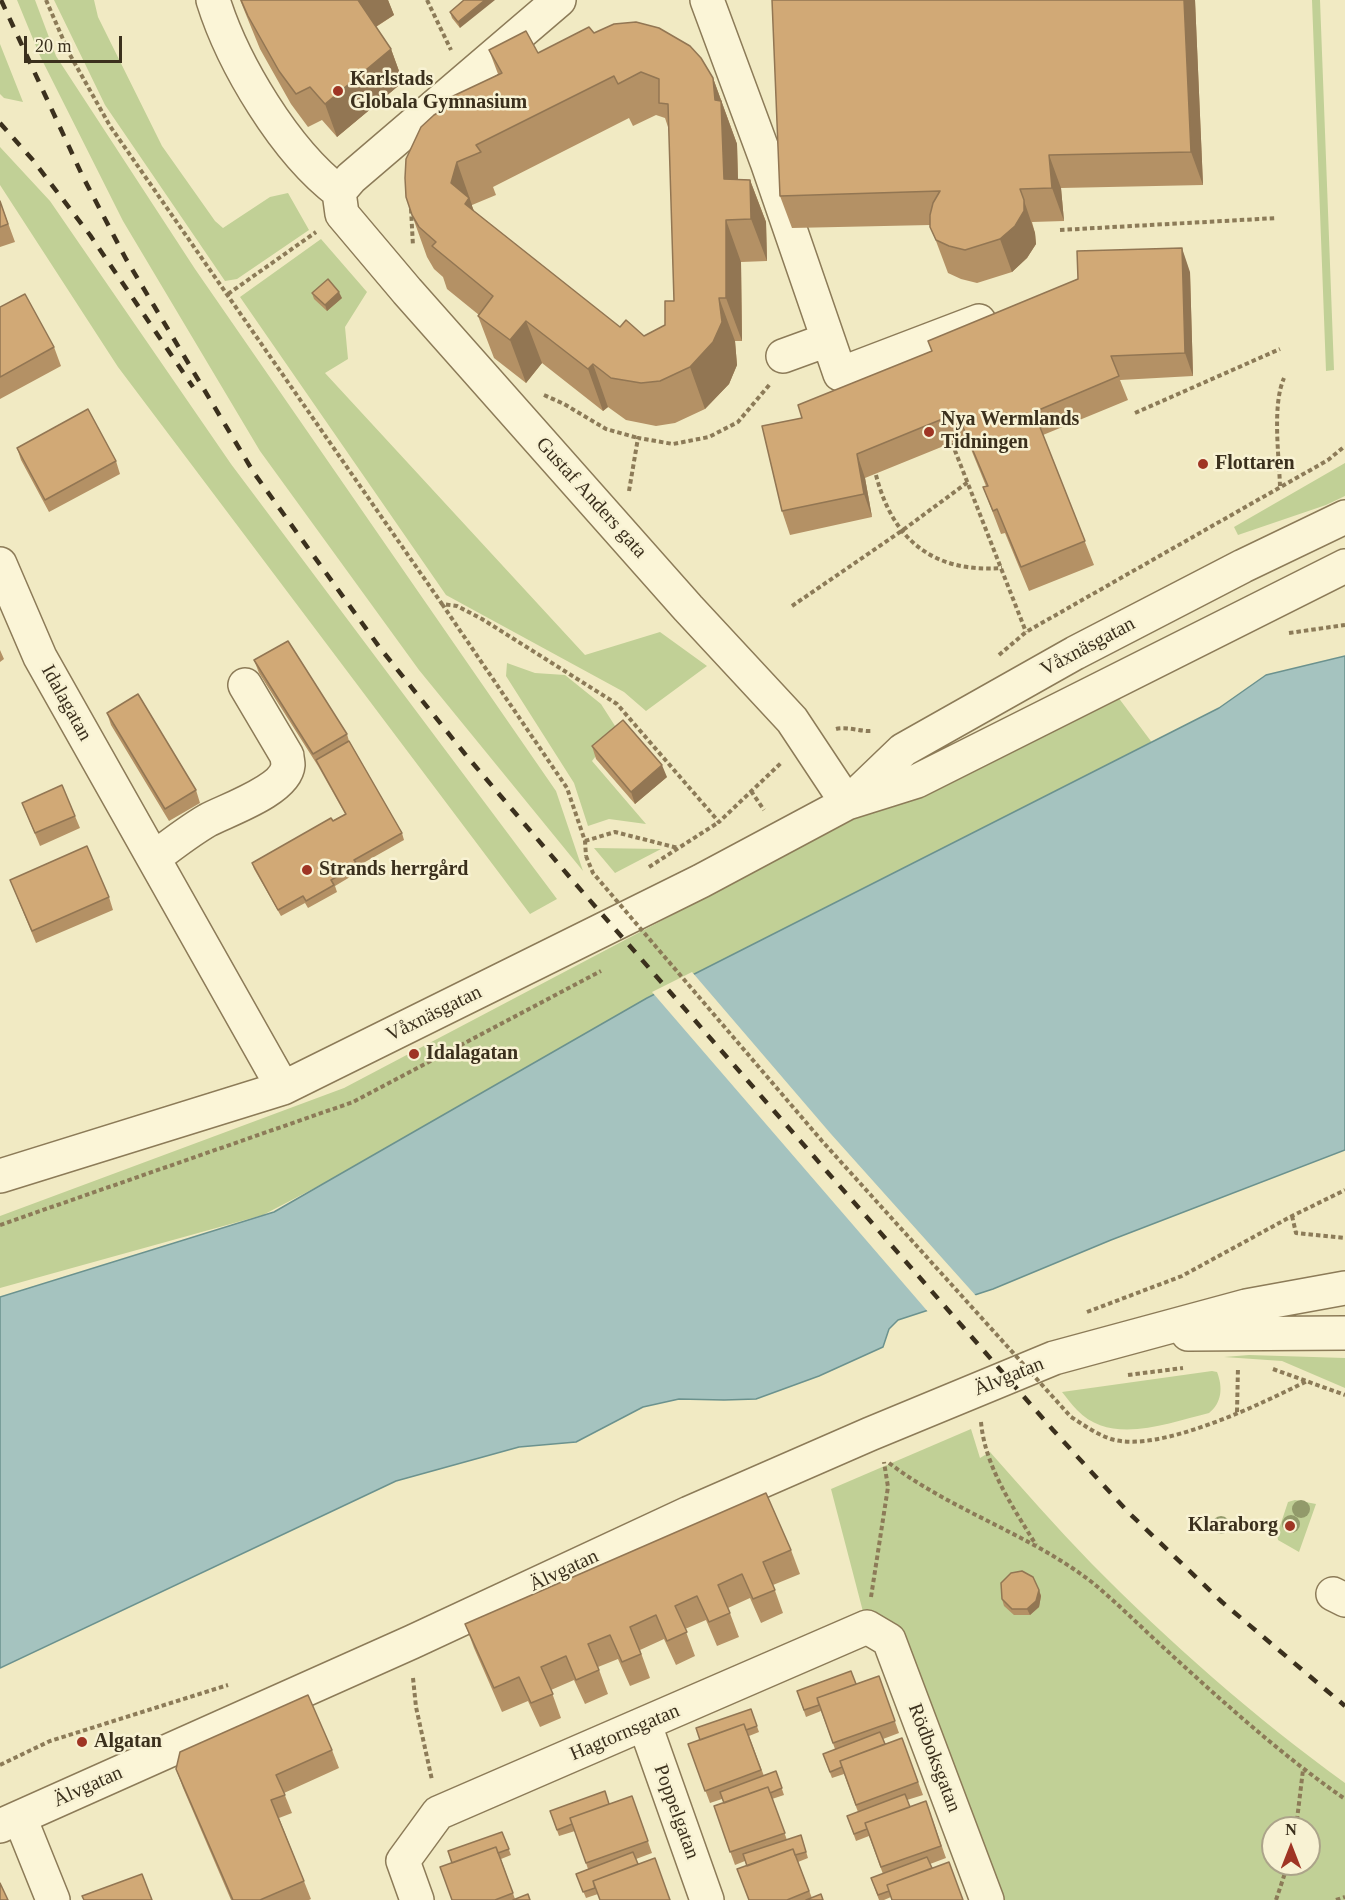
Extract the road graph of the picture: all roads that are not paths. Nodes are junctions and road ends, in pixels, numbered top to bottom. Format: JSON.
{"nodes":[{"id":1,"x":213,"y":0,"type":"edge"},
{"id":2,"x":559,"y":0,"type":"edge"},
{"id":3,"x":707,"y":0,"type":"edge"},
{"id":4,"x":340,"y":203,"type":"junction"},
{"id":5,"x":979,"y":321,"type":"edge"},
{"id":6,"x":827,"y":340,"type":"junction"},
{"id":7,"x":783,"y":356,"type":"road end"},
{"id":8,"x":1345,"y":517,"type":"edge"},
{"id":9,"x":0,"y":564,"type":"edge"},
{"id":10,"x":1345,"y":566,"type":"edge"},
{"id":11,"x":245,"y":685,"type":"dead end"},
{"id":12,"x":847,"y":803,"type":"junction"},
{"id":13,"x":154,"y":858,"type":"junction"},
{"id":14,"x":284,"y":1088,"type":"junction"},
{"id":15,"x":0,"y":1176,"type":"edge"},
{"id":16,"x":1345,"y":1288,"type":"edge"},
{"id":17,"x":1345,"y":1333,"type":"edge"},
{"id":18,"x":1135,"y":1335,"type":"junction"},
{"id":19,"x":867,"y":1627,"type":"joint"},
{"id":20,"x":645,"y":1725,"type":"junction"},
{"id":21,"x":16,"y":1829,"type":"edge"},
{"id":22,"x":53,"y":1900,"type":"edge"},
{"id":23,"x":417,"y":1900,"type":"edge"},
{"id":24,"x":707,"y":1900,"type":"edge"},
{"id":25,"x":987,"y":1900,"type":"edge"}],
"edges":[{"from":1,"to":4,"type":"street","name":"Gustaf Anders gata"},
{"from":2,"to":4,"type":"street"},
{"from":3,"to":6,"type":"street"},
{"from":4,"to":12,"type":"street","name":"Gustaf Anders gata"},
{"from":5,"to":6,"type":"street"},
{"from":6,"to":7,"type":"street"},
{"from":8,"to":12,"type":"street","name":"Våxnäsgatan"},
{"from":9,"to":13,"type":"street","name":"Idalagatan"},
{"from":10,"to":12,"type":"street","name":"Våxnäsgatan"},
{"from":11,"to":13,"type":"street"},
{"from":12,"to":14,"type":"street","name":"Våxnäsgatan"},
{"from":13,"to":14,"type":"street","name":"Idalagatan"},
{"from":14,"to":15,"type":"street","name":"Våxnäsgatan"},
{"from":16,"to":18,"type":"street","name":"Älvgatan"},
{"from":17,"to":18,"type":"street","name":"Älvgatan"},
{"from":18,"to":21,"type":"street","name":"Älvgatan"},
{"from":19,"to":20,"type":"street","name":"Hagtornsgatan"},
{"from":19,"to":25,"type":"street","name":"Rödboksgatan"},
{"from":20,"to":23,"type":"street","name":"Hagtornsgatan"},
{"from":20,"to":24,"type":"street","name":"Poppelgatan"},
{"from":21,"to":22,"type":"street"}]}
